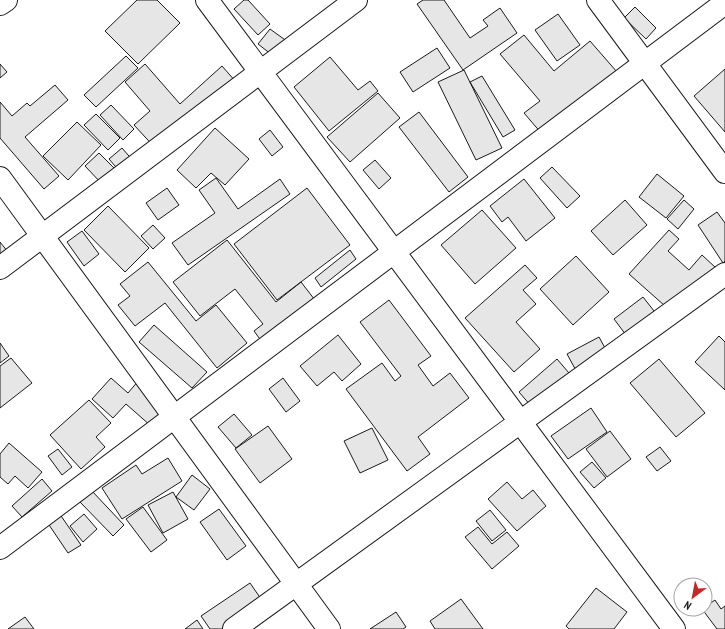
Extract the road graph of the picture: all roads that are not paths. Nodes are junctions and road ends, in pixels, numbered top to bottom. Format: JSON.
{"nodes":[{"id":1,"x":6,"y":0,"type":"edge"},
{"id":2,"x":207,"y":0,"type":"edge"},
{"id":3,"x":356,"y":0,"type":"edge"},
{"id":4,"x":598,"y":0,"type":"edge"},
{"id":5,"x":725,"y":3,"type":"edge"},
{"id":6,"x":0,"y":4,"type":"edge"},
{"id":7,"x":645,"y":64,"type":"junction"},
{"id":8,"x":260,"y":72,"type":"junction"},
{"id":9,"x":725,"y":172,"type":"edge"},
{"id":10,"x":0,"y":178,"type":"edge"},
{"id":11,"x":42,"y":236,"type":"junction"},
{"id":12,"x":394,"y":252,"type":"junction"},
{"id":13,"x":0,"y":268,"type":"edge"},
{"id":14,"x":725,"y":274,"type":"edge"},
{"id":15,"x":174,"y":417,"type":"junction"},
{"id":16,"x":521,"y":423,"type":"junction"},
{"id":17,"x":0,"y":548,"type":"edge"},
{"id":18,"x":296,"y":584,"type":"junction"},
{"id":19,"x":234,"y":629,"type":"edge"},
{"id":20,"x":329,"y":629,"type":"edge"},
{"id":21,"x":674,"y":629,"type":"edge"}],
"edges":[{"from":1,"to":6,"type":"street"},
{"from":2,"to":8,"type":"street"},
{"from":3,"to":8,"type":"street"},
{"from":4,"to":7,"type":"street"},
{"from":5,"to":7,"type":"street"},
{"from":7,"to":9,"type":"street"},
{"from":7,"to":12,"type":"street"},
{"from":8,"to":11,"type":"street"},
{"from":8,"to":12,"type":"street"},
{"from":10,"to":11,"type":"street"},
{"from":11,"to":13,"type":"street"},
{"from":11,"to":15,"type":"street"},
{"from":12,"to":15,"type":"street"},
{"from":12,"to":16,"type":"street"},
{"from":14,"to":16,"type":"street"},
{"from":15,"to":17,"type":"street"},
{"from":15,"to":18,"type":"street"},
{"from":16,"to":18,"type":"street"},
{"from":16,"to":21,"type":"street"},
{"from":18,"to":19,"type":"street"},
{"from":18,"to":20,"type":"street"}]}
